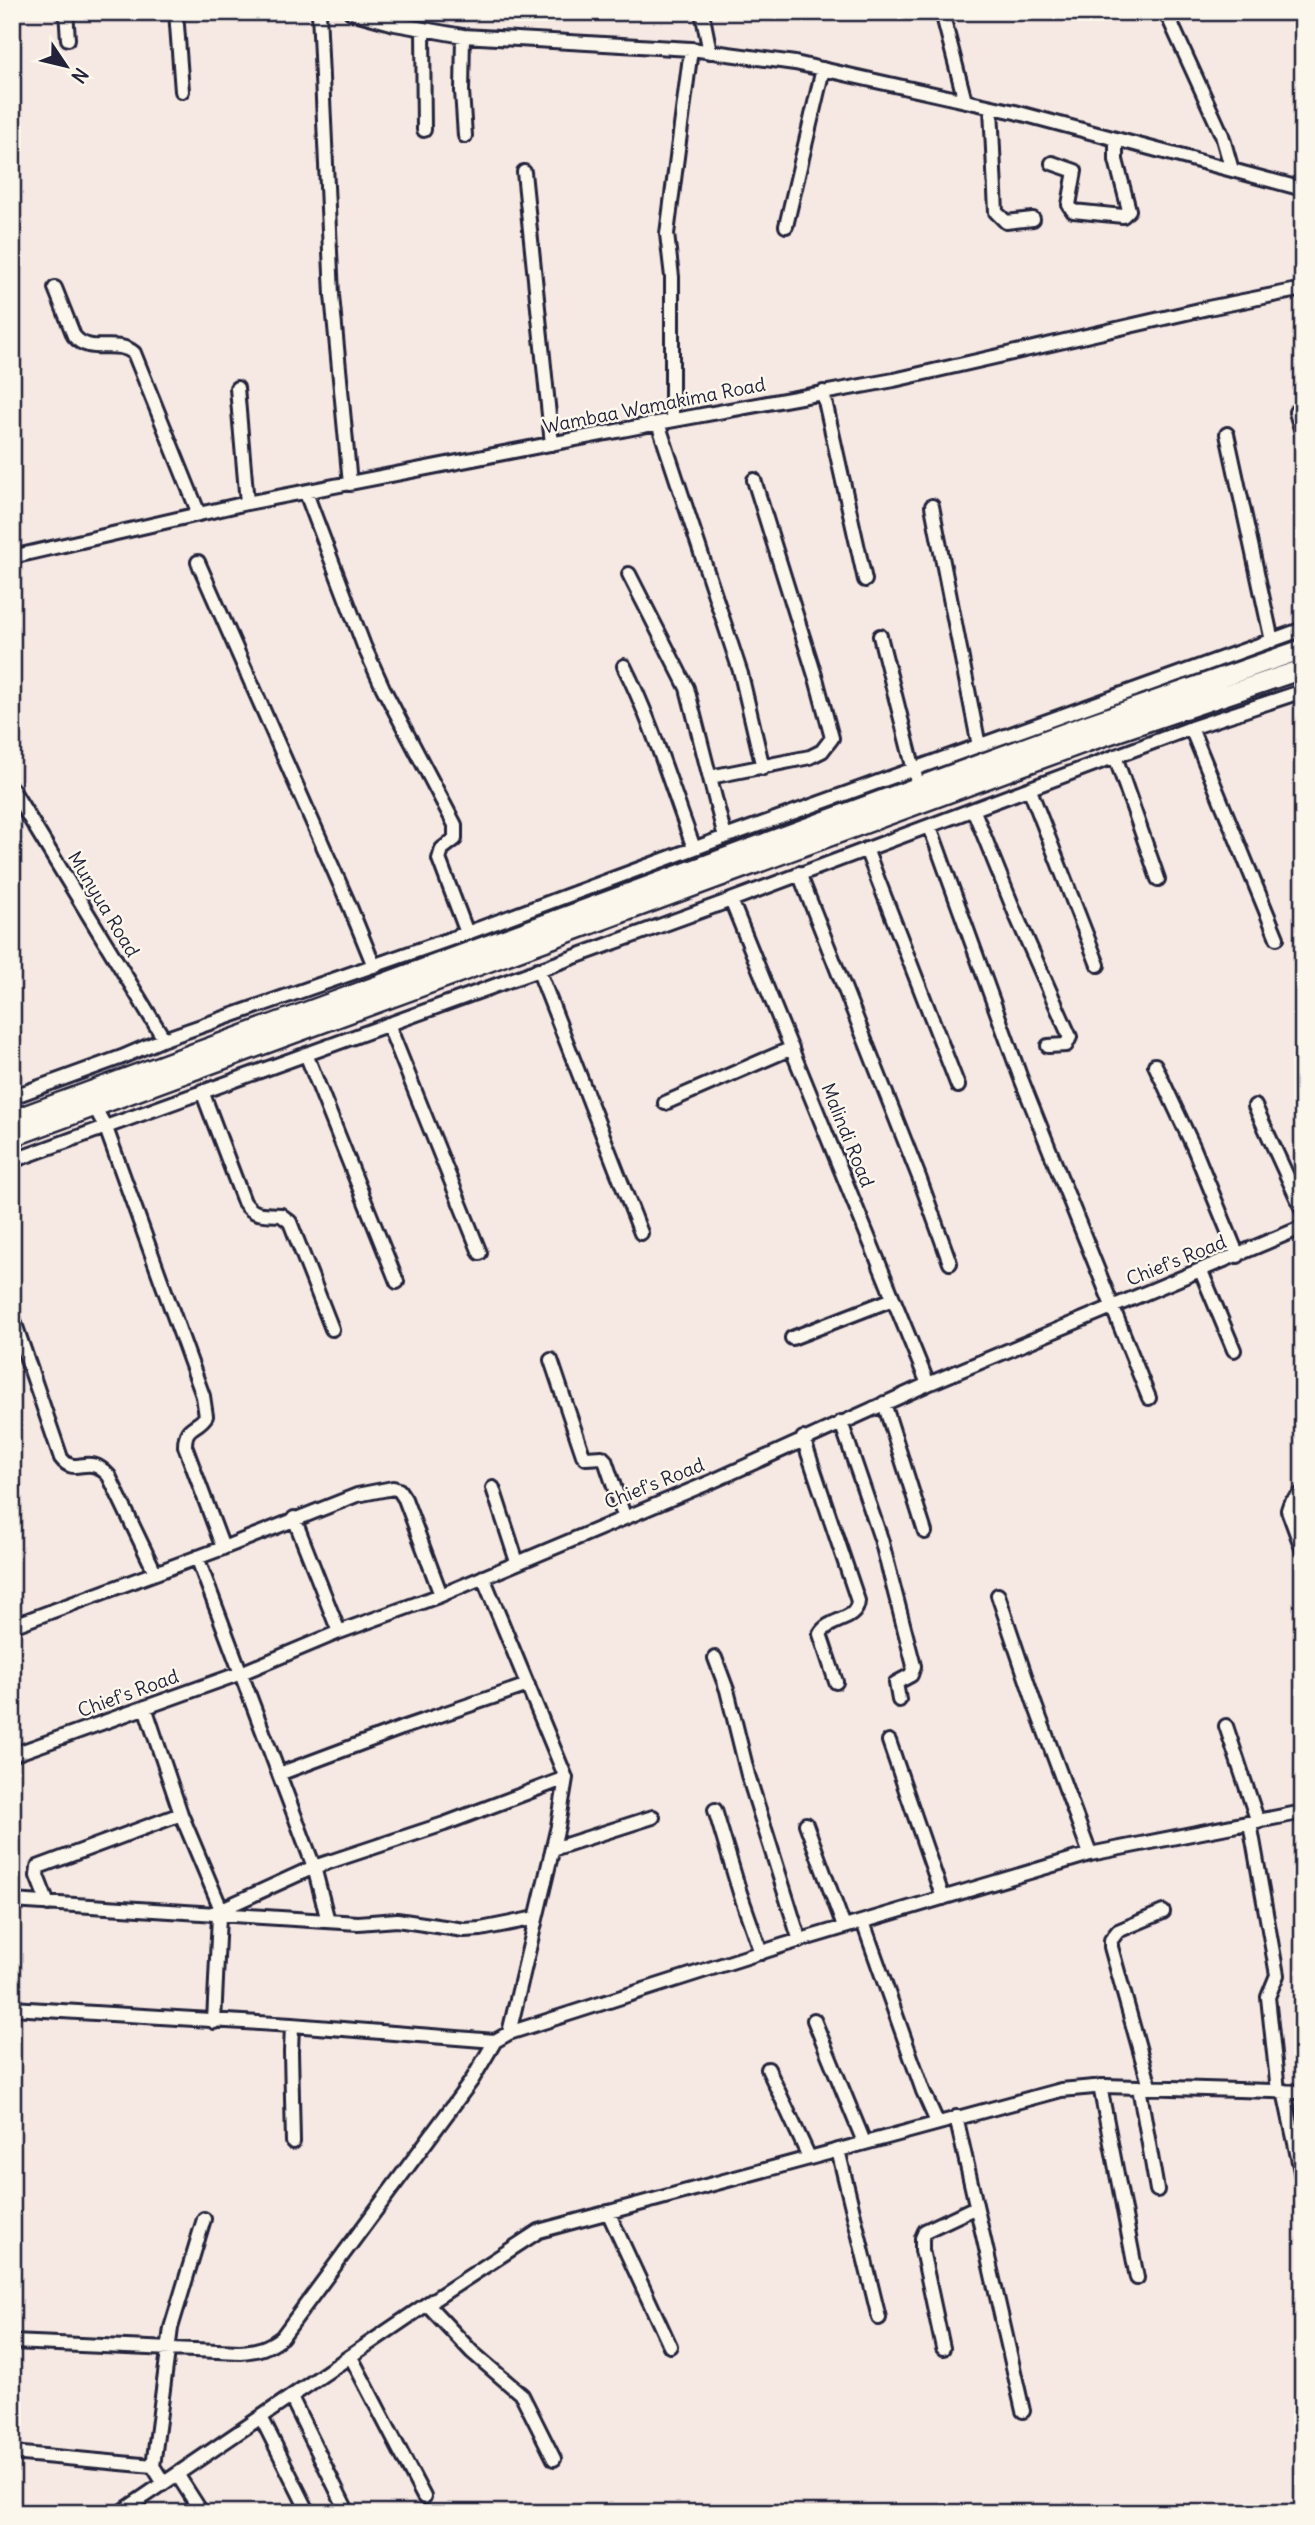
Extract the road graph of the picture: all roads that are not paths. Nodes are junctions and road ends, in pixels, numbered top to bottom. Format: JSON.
{"nodes":[{"id":1,"x":66,"y":12,"type":"edge"},
{"id":2,"x":176,"y":12,"type":"edge"},
{"id":3,"x":319,"y":12,"type":"edge"},
{"id":4,"x":351,"y":12,"type":"edge"},
{"id":5,"x":702,"y":12,"type":"edge"},
{"id":6,"x":942,"y":12,"type":"edge"},
{"id":7,"x":1166,"y":12,"type":"edge"},
{"id":8,"x":423,"y":29,"type":"junction"},
{"id":9,"x":463,"y":36,"type":"junction"},
{"id":10,"x":68,"y":39,"type":"dead end"},
{"id":11,"x":691,"y":50,"type":"junction"},
{"id":12,"x":710,"y":52,"type":"junction"},
{"id":13,"x":824,"y":69,"type":"junction"},
{"id":14,"x":182,"y":91,"type":"dead end"},
{"id":15,"x":965,"y":101,"type":"junction"},
{"id":16,"x":990,"y":108,"type":"junction"},
{"id":17,"x":424,"y":130,"type":"dead end"},
{"id":18,"x":466,"y":136,"type":"dead end"},
{"id":19,"x":1116,"y":140,"type":"junction"},
{"id":20,"x":1052,"y":163,"type":"dead end"},
{"id":21,"x":1231,"y":170,"type":"junction"},
{"id":22,"x":524,"y":172,"type":"dead end"},
{"id":23,"x":1303,"y":189,"type":"edge"},
{"id":24,"x":1033,"y":219,"type":"dead end"},
{"id":25,"x":786,"y":226,"type":"dead end"},
{"id":26,"x":55,"y":288,"type":"dead end"},
{"id":27,"x":1303,"y":289,"type":"edge"},
{"id":28,"x":237,"y":388,"type":"dead end"},
{"id":29,"x":823,"y":392,"type":"junction"},
{"id":30,"x":1296,"y":412,"type":"dead end"},
{"id":31,"x":672,"y":420,"type":"junction"},
{"id":32,"x":658,"y":423,"type":"junction"},
{"id":33,"x":1227,"y":434,"type":"dead end"},
{"id":34,"x":1303,"y":436,"type":"edge"},
{"id":35,"x":552,"y":444,"type":"junction"},
{"id":36,"x":754,"y":480,"type":"dead end"},
{"id":37,"x":350,"y":484,"type":"junction"},
{"id":38,"x":306,"y":493,"type":"junction"},
{"id":39,"x":247,"y":503,"type":"junction"},
{"id":40,"x":932,"y":506,"type":"dead end"},
{"id":41,"x":199,"y":514,"type":"junction"},
{"id":42,"x":12,"y":557,"type":"edge"},
{"id":43,"x":198,"y":562,"type":"dead end"},
{"id":44,"x":629,"y":573,"type":"dead end"},
{"id":45,"x":864,"y":580,"type":"dead end"},
{"id":46,"x":1303,"y":629,"type":"edge"},
{"id":47,"x":880,"y":636,"type":"dead end"},
{"id":48,"x":1303,"y":640,"type":"edge"},
{"id":49,"x":1272,"y":641,"type":"junction"},
{"id":50,"x":1303,"y":649,"type":"edge"},
{"id":51,"x":624,"y":666,"type":"dead end"},
{"id":52,"x":1303,"y":669,"type":"edge"},
{"id":53,"x":1214,"y":681,"type":"junction"},
{"id":54,"x":1238,"y":691,"type":"junction"},
{"id":55,"x":1303,"y":691,"type":"edge"},
{"id":56,"x":1244,"y":710,"type":"junction"},
{"id":57,"x":1101,"y":711,"type":"junction"},
{"id":58,"x":1191,"y":728,"type":"junction"},
{"id":59,"x":979,"y":747,"type":"junction"},
{"id":60,"x":1115,"y":756,"type":"junction"},
{"id":61,"x":763,"y":768,"type":"junction"},
{"id":62,"x":710,"y":777,"type":"junction"},
{"id":63,"x":916,"y":779,"type":"junction"},
{"id":64,"x":12,"y":789,"type":"edge"},
{"id":65,"x":1030,"y":790,"type":"junction"},
{"id":66,"x":974,"y":811,"type":"junction"},
{"id":67,"x":930,"y":827,"type":"junction"},
{"id":68,"x":725,"y":837,"type":"junction"},
{"id":69,"x":694,"y":848,"type":"junction"},
{"id":70,"x":866,"y":849,"type":"junction"},
{"id":71,"x":656,"y":862,"type":"junction"},
{"id":72,"x":799,"y":873,"type":"junction"},
{"id":73,"x":1158,"y":879,"type":"dead end"},
{"id":74,"x":668,"y":888,"type":"junction"},
{"id":75,"x":731,"y":900,"type":"junction"},
{"id":76,"x":679,"y":918,"type":"junction"},
{"id":77,"x":467,"y":933,"type":"junction"},
{"id":78,"x":1276,"y":938,"type":"dead end"},
{"id":79,"x":509,"y":953,"type":"junction"},
{"id":80,"x":1097,"y":965,"type":"dead end"},
{"id":81,"x":374,"y":966,"type":"junction"},
{"id":82,"x":538,"y":969,"type":"junction"},
{"id":83,"x":516,"y":978,"type":"junction"},
{"id":84,"x":287,"y":996,"type":"junction"},
{"id":85,"x":293,"y":1017,"type":"junction"},
{"id":86,"x":388,"y":1024,"type":"junction"},
{"id":87,"x":163,"y":1039,"type":"junction"},
{"id":88,"x":1048,"y":1046,"type":"dead end"},
{"id":89,"x":792,"y":1048,"type":"junction"},
{"id":90,"x":306,"y":1054,"type":"junction"},
{"id":91,"x":122,"y":1057,"type":"junction"},
{"id":92,"x":1155,"y":1065,"type":"dead end"},
{"id":93,"x":130,"y":1077,"type":"junction"},
{"id":94,"x":61,"y":1079,"type":"junction"},
{"id":95,"x":958,"y":1086,"type":"dead end"},
{"id":96,"x":202,"y":1091,"type":"junction"},
{"id":97,"x":12,"y":1097,"type":"edge"},
{"id":98,"x":69,"y":1099,"type":"junction"},
{"id":99,"x":665,"y":1103,"type":"dead end"},
{"id":100,"x":94,"y":1106,"type":"junction"},
{"id":101,"x":1255,"y":1106,"type":"dead end"},
{"id":102,"x":12,"y":1120,"type":"edge"},
{"id":103,"x":106,"y":1128,"type":"junction"},
{"id":104,"x":12,"y":1136,"type":"edge"},
{"id":105,"x":12,"y":1161,"type":"edge"},
{"id":106,"x":1303,"y":1211,"type":"edge"},
{"id":107,"x":1303,"y":1227,"type":"edge"},
{"id":108,"x":640,"y":1233,"type":"dead end"},
{"id":109,"x":480,"y":1253,"type":"dead end"},
{"id":110,"x":1238,"y":1255,"type":"junction"},
{"id":111,"x":950,"y":1263,"type":"dead end"},
{"id":112,"x":1201,"y":1271,"type":"junction"},
{"id":113,"x":397,"y":1282,"type":"dead end"},
{"id":114,"x":893,"y":1299,"type":"junction"},
{"id":115,"x":1112,"y":1307,"type":"junction"},
{"id":116,"x":12,"y":1315,"type":"edge"},
{"id":117,"x":332,"y":1329,"type":"dead end"},
{"id":118,"x":792,"y":1338,"type":"dead end"},
{"id":119,"x":1234,"y":1350,"type":"dead end"},
{"id":120,"x":551,"y":1360,"type":"dead end"},
{"id":121,"x":928,"y":1384,"type":"junction"},
{"id":122,"x":1149,"y":1398,"type":"dead end"},
{"id":123,"x":884,"y":1404,"type":"junction"},
{"id":124,"x":841,"y":1422,"type":"junction"},
{"id":125,"x":803,"y":1438,"type":"junction"},
{"id":126,"x":493,"y":1488,"type":"dead end"},
{"id":127,"x":1303,"y":1492,"type":"edge"},
{"id":128,"x":624,"y":1516,"type":"junction"},
{"id":129,"x":293,"y":1518,"type":"junction"},
{"id":130,"x":925,"y":1532,"type":"dead end"},
{"id":131,"x":223,"y":1548,"type":"junction"},
{"id":132,"x":1303,"y":1551,"type":"edge"},
{"id":133,"x":197,"y":1557,"type":"junction"},
{"id":134,"x":517,"y":1562,"type":"junction"},
{"id":135,"x":155,"y":1572,"type":"junction"},
{"id":136,"x":483,"y":1577,"type":"junction"},
{"id":137,"x":441,"y":1595,"type":"junction"},
{"id":138,"x":998,"y":1595,"type":"dead end"},
{"id":139,"x":12,"y":1626,"type":"edge"},
{"id":140,"x":339,"y":1632,"type":"junction"},
{"id":141,"x":715,"y":1658,"type":"dead end"},
{"id":142,"x":241,"y":1673,"type":"junction"},
{"id":143,"x":836,"y":1682,"type":"dead end"},
{"id":144,"x":528,"y":1685,"type":"junction"},
{"id":145,"x":900,"y":1700,"type":"dead end"},
{"id":146,"x":145,"y":1707,"type":"junction"},
{"id":147,"x":1226,"y":1726,"type":"dead end"},
{"id":148,"x":889,"y":1741,"type":"dead end"},
{"id":149,"x":12,"y":1755,"type":"edge"},
{"id":150,"x":279,"y":1774,"type":"junction"},
{"id":151,"x":566,"y":1778,"type":"junction"},
{"id":152,"x":895,"y":1780,"type":"dead end"},
{"id":153,"x":715,"y":1810,"type":"dead end"},
{"id":154,"x":1303,"y":1812,"type":"edge"},
{"id":155,"x":181,"y":1814,"type":"junction"},
{"id":156,"x":653,"y":1817,"type":"dead end"},
{"id":157,"x":1254,"y":1822,"type":"junction"},
{"id":158,"x":806,"y":1824,"type":"dead end"},
{"id":159,"x":553,"y":1849,"type":"junction"},
{"id":160,"x":1090,"y":1854,"type":"junction"},
{"id":161,"x":314,"y":1867,"type":"junction"},
{"id":162,"x":940,"y":1899,"type":"junction"},
{"id":163,"x":12,"y":1901,"type":"edge"},
{"id":164,"x":48,"y":1904,"type":"junction"},
{"id":165,"x":1163,"y":1912,"type":"dead end"},
{"id":166,"x":217,"y":1913,"type":"junction"},
{"id":167,"x":536,"y":1918,"type":"junction"},
{"id":168,"x":328,"y":1921,"type":"junction"},
{"id":169,"x":863,"y":1922,"type":"junction"},
{"id":170,"x":844,"y":1927,"type":"junction"},
{"id":171,"x":800,"y":1941,"type":"junction"},
{"id":172,"x":761,"y":1953,"type":"junction"},
{"id":173,"x":12,"y":2008,"type":"edge"},
{"id":174,"x":814,"y":2020,"type":"dead end"},
{"id":175,"x":214,"y":2022,"type":"junction"},
{"id":176,"x":292,"y":2025,"type":"junction"},
{"id":177,"x":509,"y":2033,"type":"junction"},
{"id":178,"x":495,"y":2041,"type":"junction"},
{"id":179,"x":768,"y":2069,"type":"dead end"},
{"id":180,"x":1100,"y":2086,"type":"junction"},
{"id":181,"x":1144,"y":2087,"type":"junction"},
{"id":182,"x":1281,"y":2091,"type":"junction"},
{"id":183,"x":1303,"y":2092,"type":"edge"},
{"id":184,"x":956,"y":2117,"type":"junction"},
{"id":185,"x":937,"y":2122,"type":"junction"},
{"id":186,"x":293,"y":2142,"type":"dead end"},
{"id":187,"x":864,"y":2143,"type":"junction"},
{"id":188,"x":838,"y":2150,"type":"junction"},
{"id":189,"x":809,"y":2157,"type":"junction"},
{"id":190,"x":1303,"y":2181,"type":"edge"},
{"id":191,"x":1157,"y":2190,"type":"dead end"},
{"id":192,"x":976,"y":2207,"type":"junction"},
{"id":193,"x":608,"y":2212,"type":"junction"},
{"id":194,"x":204,"y":2219,"type":"dead end"},
{"id":195,"x":1137,"y":2278,"type":"dead end"},
{"id":196,"x":427,"y":2304,"type":"junction"},
{"id":197,"x":879,"y":2318,"type":"dead end"},
{"id":198,"x":12,"y":2342,"type":"edge"},
{"id":199,"x":670,"y":2346,"type":"dead end"},
{"id":200,"x":943,"y":2348,"type":"dead end"},
{"id":201,"x":168,"y":2349,"type":"junction"},
{"id":202,"x":351,"y":2357,"type":"junction"},
{"id":203,"x":291,"y":2398,"type":"junction"},
{"id":204,"x":1023,"y":2411,"type":"dead end"},
{"id":205,"x":261,"y":2417,"type":"junction"},
{"id":206,"x":12,"y":2453,"type":"edge"},
{"id":207,"x":554,"y":2459,"type":"dead end"},
{"id":208,"x":153,"y":2466,"type":"junction"},
{"id":209,"x":177,"y":2474,"type":"junction"},
{"id":210,"x":163,"y":2482,"type":"junction"},
{"id":211,"x":424,"y":2497,"type":"dead end"},
{"id":212,"x":122,"y":2512,"type":"edge"},
{"id":213,"x":202,"y":2513,"type":"edge"},
{"id":214,"x":309,"y":2513,"type":"edge"},
{"id":215,"x":348,"y":2513,"type":"edge"}],
"edges":[{"from":1,"to":10,"type":"street"},
{"from":2,"to":14,"type":"street"},
{"from":3,"to":37,"type":"street"},
{"from":4,"to":8,"type":"street"},
{"from":5,"to":12,"type":"street"},
{"from":6,"to":15,"type":"street"},
{"from":7,"to":21,"type":"street"},
{"from":8,"to":9,"type":"street"},
{"from":8,"to":17,"type":"street"},
{"from":9,"to":11,"type":"street"},
{"from":9,"to":18,"type":"street"},
{"from":11,"to":12,"type":"street"},
{"from":11,"to":31,"type":"street"},
{"from":12,"to":13,"type":"street"},
{"from":13,"to":15,"type":"street"},
{"from":13,"to":25,"type":"street"},
{"from":15,"to":16,"type":"street"},
{"from":16,"to":19,"type":"street"},
{"from":16,"to":24,"type":"street"},
{"from":19,"to":20,"type":"street"},
{"from":19,"to":21,"type":"street"},
{"from":21,"to":23,"type":"street"},
{"from":22,"to":35,"type":"street"},
{"from":26,"to":41,"type":"street"},
{"from":27,"to":29,"type":"street","name":"Wambaa Wamakima Road"},
{"from":28,"to":39,"type":"street"},
{"from":29,"to":31,"type":"street","name":"Wambaa Wamakima Road"},
{"from":29,"to":45,"type":"street"},
{"from":30,"to":34,"type":"street"},
{"from":31,"to":32,"type":"street","name":"Wambaa Wamakima Road"},
{"from":32,"to":35,"type":"street","name":"Wambaa Wamakima Road"},
{"from":32,"to":61,"type":"street"},
{"from":33,"to":49,"type":"street"},
{"from":35,"to":37,"type":"street","name":"Wambaa Wamakima Road"},
{"from":36,"to":61,"type":"street"},
{"from":37,"to":38,"type":"street","name":"Wambaa Wamakima Road"},
{"from":38,"to":39,"type":"street","name":"Wambaa Wamakima Road"},
{"from":38,"to":77,"type":"street"},
{"from":39,"to":41,"type":"street","name":"Wambaa Wamakima Road"},
{"from":40,"to":59,"type":"street"},
{"from":41,"to":42,"type":"street","name":"Wambaa Wamakima Road"},
{"from":43,"to":81,"type":"street"},
{"from":44,"to":62,"type":"street"},
{"from":46,"to":49,"type":"street"},
{"from":47,"to":63,"type":"street"},
{"from":48,"to":53,"type":"highway"},
{"from":49,"to":57,"type":"street"},
{"from":50,"to":53,"type":"highway"},
{"from":51,"to":69,"type":"street"},
{"from":52,"to":54,"type":"highway"},
{"from":53,"to":57,"type":"highway"},
{"from":54,"to":56,"type":"street"},
{"from":54,"to":74,"type":"highway"},
{"from":55,"to":56,"type":"street"},
{"from":56,"to":58,"type":"street"},
{"from":57,"to":59,"type":"street"},
{"from":57,"to":63,"type":"highway"},
{"from":58,"to":60,"type":"street"},
{"from":58,"to":78,"type":"street"},
{"from":59,"to":63,"type":"street"},
{"from":60,"to":65,"type":"street"},
{"from":60,"to":73,"type":"street"},
{"from":61,"to":62,"type":"street"},
{"from":62,"to":68,"type":"street"},
{"from":63,"to":68,"type":"street"},
{"from":63,"to":74,"type":"highway"},
{"from":64,"to":87,"type":"street","name":"Munyua Road"},
{"from":65,"to":66,"type":"street"},
{"from":65,"to":80,"type":"street"},
{"from":66,"to":67,"type":"street"},
{"from":66,"to":88,"type":"street"},
{"from":67,"to":70,"type":"street"},
{"from":67,"to":115,"type":"street"},
{"from":68,"to":69,"type":"street"},
{"from":69,"to":71,"type":"street"},
{"from":70,"to":72,"type":"street"},
{"from":70,"to":95,"type":"street"},
{"from":71,"to":74,"type":"street"},
{"from":71,"to":77,"type":"street"},
{"from":72,"to":75,"type":"street"},
{"from":72,"to":111,"type":"street"},
{"from":74,"to":76,"type":"street"},
{"from":74,"to":79,"type":"highway"},
{"from":74,"to":85,"type":"highway"},
{"from":75,"to":76,"type":"street"},
{"from":75,"to":89,"type":"street","name":"Malindi Road"},
{"from":76,"to":82,"type":"street"},
{"from":77,"to":81,"type":"street"},
{"from":79,"to":83,"type":"street"},
{"from":79,"to":100,"type":"highway"},
{"from":81,"to":84,"type":"street"},
{"from":82,"to":83,"type":"street"},
{"from":82,"to":108,"type":"street"},
{"from":83,"to":86,"type":"street"},
{"from":84,"to":85,"type":"street"},
{"from":84,"to":87,"type":"street"},
{"from":85,"to":93,"type":"highway"},
{"from":86,"to":90,"type":"street"},
{"from":86,"to":109,"type":"street"},
{"from":87,"to":91,"type":"street"},
{"from":89,"to":99,"type":"street"},
{"from":89,"to":114,"type":"street","name":"Malindi Road"},
{"from":90,"to":96,"type":"street"},
{"from":90,"to":113,"type":"street"},
{"from":91,"to":93,"type":"street"},
{"from":91,"to":94,"type":"street"},
{"from":92,"to":110,"type":"street"},
{"from":93,"to":98,"type":"highway"},
{"from":94,"to":97,"type":"street"},
{"from":94,"to":98,"type":"street"},
{"from":96,"to":103,"type":"street"},
{"from":96,"to":117,"type":"street"},
{"from":98,"to":102,"type":"highway"},
{"from":100,"to":103,"type":"street"},
{"from":100,"to":104,"type":"highway"},
{"from":101,"to":106,"type":"street"},
{"from":103,"to":105,"type":"street"},
{"from":103,"to":131,"type":"street"},
{"from":107,"to":110,"type":"street","name":"Chief's Road"},
{"from":110,"to":112,"type":"street","name":"Chief's Road"},
{"from":112,"to":115,"type":"street","name":"Chief's Road"},
{"from":112,"to":119,"type":"street"},
{"from":114,"to":118,"type":"street"},
{"from":114,"to":121,"type":"street","name":"Malindi Road"},
{"from":115,"to":121,"type":"street","name":"Chief's Road"},
{"from":115,"to":122,"type":"street"},
{"from":116,"to":135,"type":"street"},
{"from":120,"to":128,"type":"street"},
{"from":121,"to":123,"type":"street","name":"Chief's Road"},
{"from":123,"to":124,"type":"street","name":"Chief's Road"},
{"from":123,"to":130,"type":"street"},
{"from":124,"to":125,"type":"street","name":"Chief's Road"},
{"from":124,"to":145,"type":"street"},
{"from":125,"to":128,"type":"street","name":"Chief's Road"},
{"from":125,"to":143,"type":"street"},
{"from":126,"to":134,"type":"street"},
{"from":127,"to":132,"type":"street"},
{"from":128,"to":134,"type":"street","name":"Chief's Road"},
{"from":129,"to":131,"type":"street"},
{"from":129,"to":137,"type":"street"},
{"from":129,"to":140,"type":"street"},
{"from":131,"to":133,"type":"street"},
{"from":133,"to":135,"type":"street"},
{"from":133,"to":142,"type":"street"},
{"from":134,"to":136,"type":"street","name":"Chief's Road"},
{"from":135,"to":139,"type":"street"},
{"from":136,"to":137,"type":"street","name":"Chief's Road"},
{"from":136,"to":144,"type":"street"},
{"from":137,"to":140,"type":"street","name":"Chief's Road"},
{"from":138,"to":160,"type":"street"},
{"from":140,"to":142,"type":"street","name":"Chief's Road"},
{"from":141,"to":171,"type":"street"},
{"from":142,"to":146,"type":"street","name":"Chief's Road"},
{"from":142,"to":150,"type":"street"},
{"from":144,"to":150,"type":"street"},
{"from":144,"to":151,"type":"street"},
{"from":146,"to":149,"type":"street","name":"Chief's Road"},
{"from":146,"to":155,"type":"street"},
{"from":147,"to":157,"type":"street"},
{"from":148,"to":162,"type":"street"},
{"from":150,"to":161,"type":"street"},
{"from":151,"to":159,"type":"street"},
{"from":151,"to":161,"type":"street"},
{"from":152,"to":162,"type":"street"},
{"from":153,"to":172,"type":"street"},
{"from":154,"to":157,"type":"street"},
{"from":155,"to":164,"type":"street"},
{"from":155,"to":166,"type":"street"},
{"from":156,"to":159,"type":"street"},
{"from":157,"to":160,"type":"street"},
{"from":157,"to":182,"type":"street"},
{"from":158,"to":170,"type":"street"},
{"from":159,"to":167,"type":"street"},
{"from":160,"to":162,"type":"street"},
{"from":161,"to":166,"type":"street"},
{"from":161,"to":168,"type":"street"},
{"from":162,"to":169,"type":"street"},
{"from":163,"to":164,"type":"street"},
{"from":164,"to":166,"type":"street"},
{"from":165,"to":181,"type":"street"},
{"from":166,"to":168,"type":"street"},
{"from":166,"to":175,"type":"street"},
{"from":167,"to":168,"type":"street"},
{"from":167,"to":177,"type":"street"},
{"from":169,"to":170,"type":"street"},
{"from":169,"to":185,"type":"street"},
{"from":170,"to":171,"type":"street"},
{"from":171,"to":172,"type":"street"},
{"from":172,"to":177,"type":"street"},
{"from":173,"to":175,"type":"street"},
{"from":174,"to":187,"type":"street"},
{"from":175,"to":176,"type":"street"},
{"from":176,"to":178,"type":"street"},
{"from":176,"to":186,"type":"street"},
{"from":177,"to":178,"type":"street"},
{"from":178,"to":201,"type":"street"},
{"from":179,"to":189,"type":"street"},
{"from":180,"to":181,"type":"street"},
{"from":180,"to":184,"type":"street"},
{"from":180,"to":195,"type":"street"},
{"from":181,"to":182,"type":"street"},
{"from":181,"to":191,"type":"street"},
{"from":182,"to":183,"type":"street"},
{"from":182,"to":190,"type":"street"},
{"from":184,"to":185,"type":"street"},
{"from":184,"to":192,"type":"street"},
{"from":185,"to":187,"type":"street"},
{"from":187,"to":188,"type":"street"},
{"from":188,"to":189,"type":"street"},
{"from":188,"to":197,"type":"street"},
{"from":189,"to":193,"type":"street"},
{"from":192,"to":200,"type":"street"},
{"from":192,"to":204,"type":"street"},
{"from":193,"to":196,"type":"street"},
{"from":193,"to":199,"type":"street"},
{"from":194,"to":201,"type":"street"},
{"from":196,"to":202,"type":"street"},
{"from":196,"to":207,"type":"street"},
{"from":198,"to":201,"type":"street"},
{"from":201,"to":208,"type":"street"},
{"from":202,"to":203,"type":"street"},
{"from":202,"to":211,"type":"street"},
{"from":203,"to":205,"type":"street"},
{"from":203,"to":215,"type":"street"},
{"from":205,"to":209,"type":"street"},
{"from":205,"to":214,"type":"street"},
{"from":206,"to":208,"type":"street"},
{"from":208,"to":210,"type":"street"},
{"from":209,"to":210,"type":"street"},
{"from":209,"to":213,"type":"street"},
{"from":210,"to":212,"type":"street"}]}
